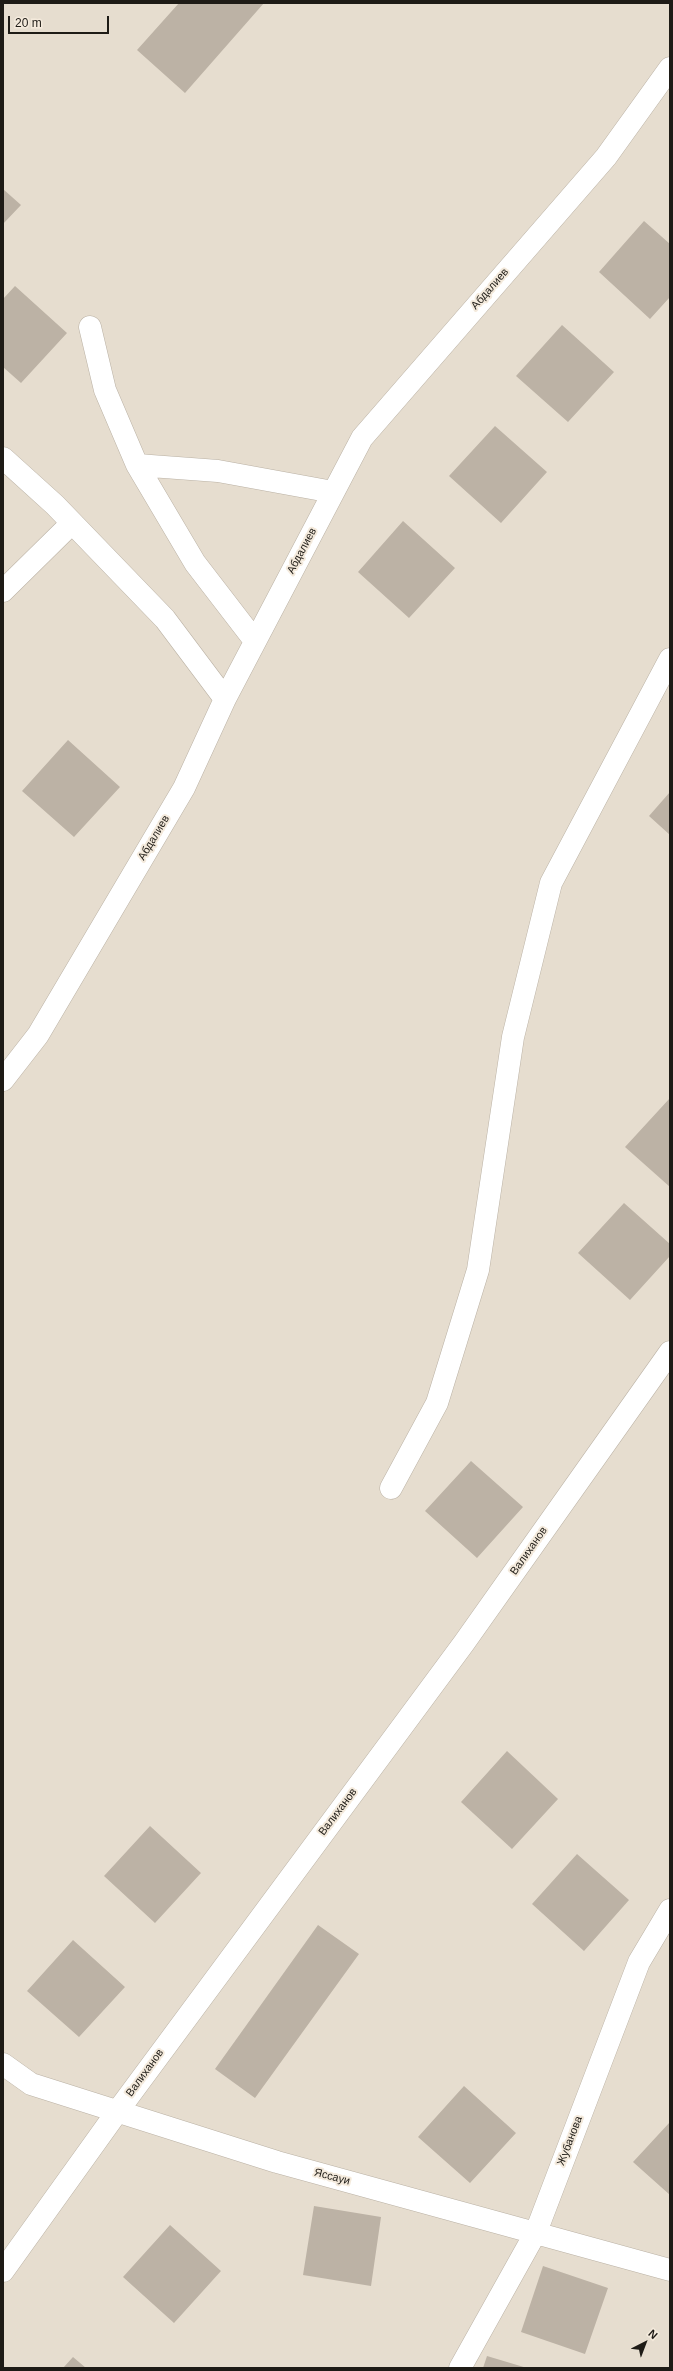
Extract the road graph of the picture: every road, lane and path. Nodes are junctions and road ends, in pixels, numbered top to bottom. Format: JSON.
{"nodes":[{"id":1,"x":670,"y":68,"type":"edge"},
{"id":2,"x":90,"y":327,"type":"dead end"},
{"id":3,"x":3,"y":458,"type":"edge"},
{"id":4,"x":138,"y":465,"type":"junction"},
{"id":5,"x":333,"y":492,"type":"junction"},
{"id":6,"x":72,"y":522,"type":"junction"},
{"id":7,"x":3,"y":591,"type":"edge"},
{"id":8,"x":255,"y":641,"type":"junction"},
{"id":9,"x":670,"y":658,"type":"edge"},
{"id":10,"x":225,"y":698,"type":"junction"},
{"id":11,"x":3,"y":1080,"type":"edge"},
{"id":12,"x":670,"y":1352,"type":"edge"},
{"id":13,"x":391,"y":1488,"type":"dead end"},
{"id":14,"x":670,"y":1910,"type":"edge"},
{"id":15,"x":3,"y":2064,"type":"edge"},
{"id":16,"x":117,"y":2112,"type":"junction"},
{"id":17,"x":536,"y":2232,"type":"junction"},
{"id":18,"x":670,"y":2270,"type":"edge"},
{"id":19,"x":3,"y":2271,"type":"edge"},
{"id":20,"x":460,"y":2368,"type":"edge"}],
"edges":[{"from":1,"to":5,"type":"street","name":"Абдалиев"},
{"from":2,"to":4,"type":"street"},
{"from":3,"to":6,"type":"street"},
{"from":4,"to":5,"type":"street"},
{"from":4,"to":8,"type":"street"},
{"from":5,"to":8,"type":"street","name":"Абдалиев"},
{"from":6,"to":7,"type":"street"},
{"from":6,"to":10,"type":"street"},
{"from":8,"to":10,"type":"street","name":"Абдалиев"},
{"from":9,"to":13,"type":"street"},
{"from":10,"to":11,"type":"street","name":"Абдалиев"},
{"from":12,"to":16,"type":"street","name":"Валиханов"},
{"from":14,"to":17,"type":"street","name":"Жубанова"},
{"from":15,"to":16,"type":"street","name":"Яссауи"},
{"from":16,"to":17,"type":"street","name":"Яссауи"},
{"from":16,"to":19,"type":"street","name":"Валиханов"},
{"from":17,"to":18,"type":"street","name":"Яссауи"},
{"from":17,"to":20,"type":"street","name":"Жубанова"}]}
